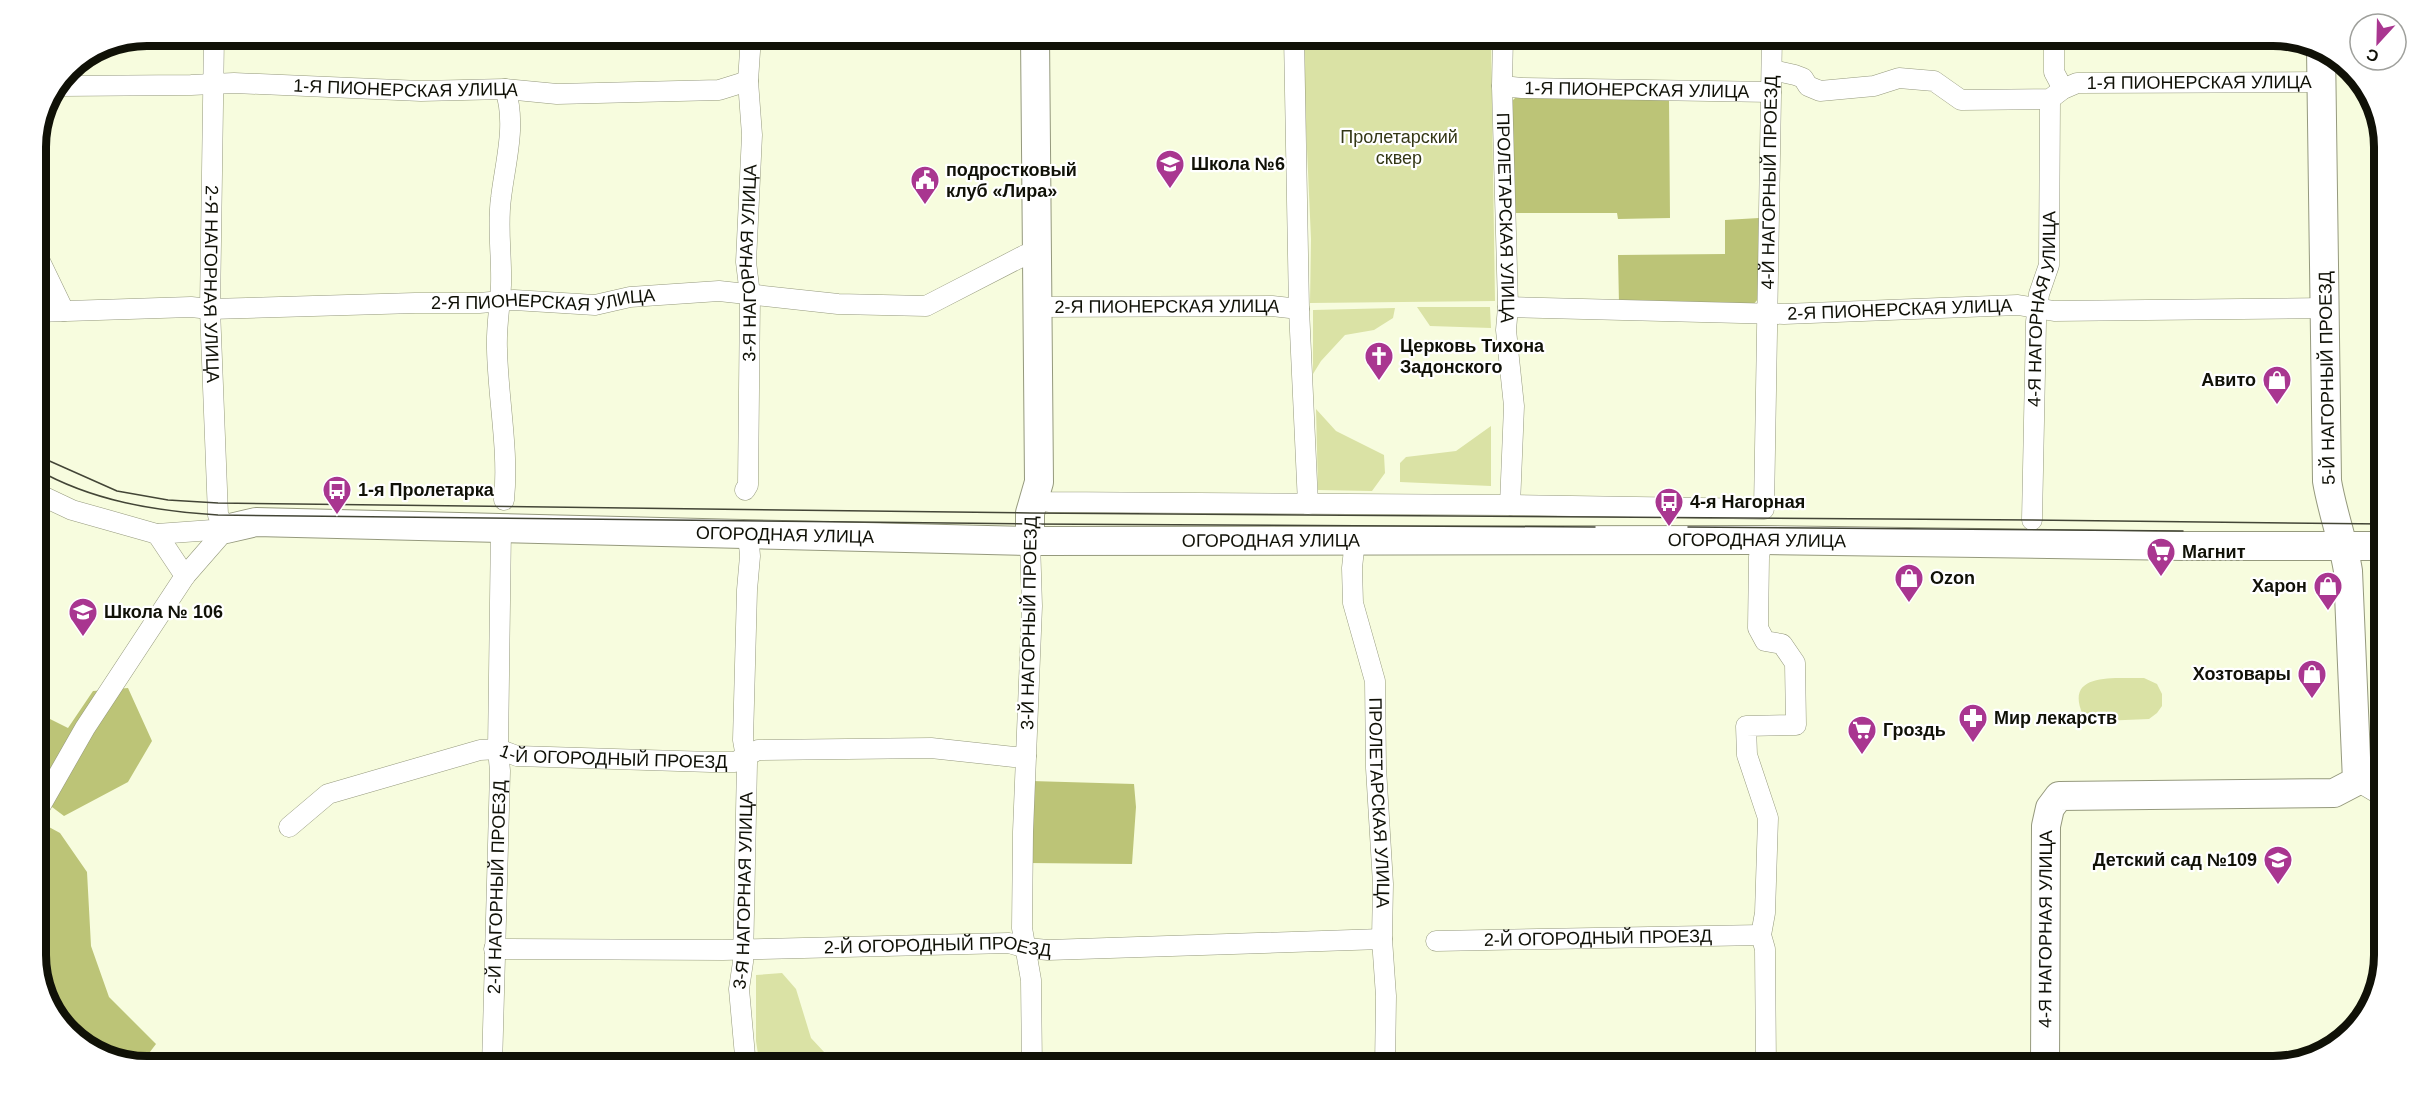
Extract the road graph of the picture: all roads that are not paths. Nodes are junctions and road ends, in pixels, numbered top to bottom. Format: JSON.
{"nodes":[{"id":1,"x":214,"y":46,"type":"edge"},
{"id":2,"x":750,"y":46,"type":"edge"},
{"id":3,"x":1035,"y":46,"type":"edge"},
{"id":4,"x":1294,"y":46,"type":"edge"},
{"id":5,"x":1503,"y":46,"type":"edge"},
{"id":6,"x":1772,"y":46,"type":"edge"},
{"id":7,"x":2054,"y":46,"type":"edge"},
{"id":8,"x":2321,"y":59,"type":"edge"},
{"id":9,"x":1772,"y":70,"type":"junction"},
{"id":10,"x":748,"y":81,"type":"junction"},
{"id":11,"x":2321,"y":82,"type":"junction"},
{"id":12,"x":213,"y":84,"type":"junction"},
{"id":13,"x":67,"y":86,"type":"edge"},
{"id":14,"x":1502,"y":86,"type":"junction"},
{"id":15,"x":505,"y":89,"type":"junction"},
{"id":16,"x":1771,"y":92,"type":"junction"},
{"id":17,"x":2056,"y":94,"type":"junction"},
{"id":18,"x":1038,"y":254,"type":"junction"},
{"id":19,"x":47,"y":276,"type":"edge"},
{"id":20,"x":750,"y":296,"type":"junction"},
{"id":21,"x":499,"y":302,"type":"junction"},
{"id":22,"x":1037,"y":307,"type":"junction"},
{"id":23,"x":1508,"y":308,"type":"junction"},
{"id":24,"x":2037,"y":308,"type":"junction"},
{"id":25,"x":2325,"y":308,"type":"junction"},
{"id":26,"x":210,"y":309,"type":"junction"},
{"id":27,"x":1299,"y":309,"type":"junction"},
{"id":28,"x":64,"y":311,"type":"junction"},
{"id":29,"x":47,"y":312,"type":"edge"},
{"id":30,"x":1766,"y":313,"type":"junction"},
{"id":31,"x":745,"y":490,"type":"dead end"},
{"id":32,"x":47,"y":498,"type":"edge"},
{"id":33,"x":1033,"y":499,"type":"junction"},
{"id":34,"x":504,"y":500,"type":"dead end"},
{"id":35,"x":1308,"y":504,"type":"junction"},
{"id":36,"x":1510,"y":505,"type":"junction"},
{"id":37,"x":2032,"y":519,"type":"dead end"},
{"id":38,"x":501,"y":528,"type":"junction"},
{"id":39,"x":226,"y":529,"type":"junction"},
{"id":40,"x":748,"y":533,"type":"junction"},
{"id":41,"x":157,"y":534,"type":"junction"},
{"id":42,"x":1355,"y":540,"type":"junction"},
{"id":43,"x":1762,"y":540,"type":"junction"},
{"id":44,"x":1030,"y":541,"type":"junction"},
{"id":45,"x":2344,"y":546,"type":"junction"},
{"id":46,"x":2373,"y":546,"type":"edge"},
{"id":47,"x":185,"y":576,"type":"junction"},
{"id":48,"x":498,"y":749,"type":"junction"},
{"id":49,"x":746,"y":755,"type":"junction"},
{"id":50,"x":1026,"y":756,"type":"junction"},
{"id":51,"x":2357,"y":781,"type":"junction"},
{"id":52,"x":2374,"y":791,"type":"edge"},
{"id":53,"x":47,"y":794,"type":"edge"},
{"id":54,"x":289,"y":827,"type":"dead end"},
{"id":55,"x":1761,"y":935,"type":"junction"},
{"id":56,"x":1382,"y":939,"type":"junction"},
{"id":57,"x":1436,"y":941,"type":"dead end"},
{"id":58,"x":1027,"y":948,"type":"junction"},
{"id":59,"x":494,"y":949,"type":"junction"},
{"id":60,"x":742,"y":949,"type":"junction"},
{"id":61,"x":492,"y":1056,"type":"edge"},
{"id":62,"x":745,"y":1056,"type":"edge"},
{"id":63,"x":1032,"y":1056,"type":"edge"},
{"id":64,"x":1385,"y":1056,"type":"edge"},
{"id":65,"x":1766,"y":1056,"type":"edge"},
{"id":66,"x":2045,"y":1056,"type":"edge"}],
"edges":[{"from":1,"to":12,"type":"street","name":"2-Я НАГОРНАЯ УЛИЦА"},
{"from":2,"to":10,"type":"street","name":"3-Я НАГОРНАЯ УЛИЦА"},
{"from":3,"to":18,"type":"street","name":"3-Й НАГОРНЫЙ ПРОЕЗД"},
{"from":4,"to":27,"type":"street"},
{"from":5,"to":14,"type":"street","name":"ПРОЛЕТАРСКАЯ УЛИЦА"},
{"from":6,"to":9,"type":"street","name":"4-Й НАГОРНЫЙ ПРОЕЗД"},
{"from":7,"to":17,"type":"street","name":"4-Я НАГОРНАЯ УЛИЦА"},
{"from":8,"to":11,"type":"street","name":"5-Й НАГОРНЫЙ ПРОЕЗД"},
{"from":9,"to":16,"type":"street","name":"4-Й НАГОРНЫЙ ПРОЕЗД"},
{"from":9,"to":17,"type":"street","name":"1-Я ПИОНЕРСКАЯ УЛИЦА"},
{"from":10,"to":15,"type":"street","name":"1-Я ПИОНЕРСКАЯ УЛИЦА"},
{"from":10,"to":20,"type":"street","name":"3-Я НАГОРНАЯ УЛИЦА"},
{"from":11,"to":17,"type":"street","name":"1-Я ПИОНЕРСКАЯ УЛИЦА"},
{"from":11,"to":25,"type":"street","name":"5-Й НАГОРНЫЙ ПРОЕЗД"},
{"from":12,"to":13,"type":"street","name":"1-Я ПИОНЕРСКАЯ УЛИЦА"},
{"from":12,"to":15,"type":"street","name":"1-Я ПИОНЕРСКАЯ УЛИЦА"},
{"from":12,"to":26,"type":"street","name":"2-Я НАГОРНАЯ УЛИЦА"},
{"from":14,"to":16,"type":"street","name":"1-Я ПИОНЕРСКАЯ УЛИЦА"},
{"from":14,"to":23,"type":"street","name":"ПРОЛЕТАРСКАЯ УЛИЦА"},
{"from":15,"to":21,"type":"street"},
{"from":16,"to":30,"type":"street","name":"4-Й НАГОРНЫЙ ПРОЕЗД"},
{"from":17,"to":24,"type":"street","name":"4-Я НАГОРНАЯ УЛИЦА"},
{"from":18,"to":20,"type":"street","name":"2-Я ПИОНЕРСКАЯ УЛИЦА"},
{"from":18,"to":22,"type":"street","name":"3-Й НАГОРНЫЙ ПРОЕЗД"},
{"from":19,"to":28,"type":"street"},
{"from":20,"to":21,"type":"street","name":"2-Я ПИОНЕРСКАЯ УЛИЦА"},
{"from":20,"to":31,"type":"street","name":"3-Я НАГОРНАЯ УЛИЦА"},
{"from":21,"to":26,"type":"street","name":"2-Я ПИОНЕРСКАЯ УЛИЦА"},
{"from":21,"to":34,"type":"street"},
{"from":22,"to":27,"type":"street","name":"2-Я ПИОНЕРСКАЯ УЛИЦА"},
{"from":22,"to":33,"type":"street","name":"3-Й НАГОРНЫЙ ПРОЕЗД"},
{"from":23,"to":30,"type":"street","name":"2-Я ПИОНЕРСКАЯ УЛИЦА"},
{"from":23,"to":36,"type":"street","name":"ПРОЛЕТАРСКАЯ УЛИЦА"},
{"from":24,"to":25,"type":"street","name":"2-Я ПИОНЕРСКАЯ УЛИЦА"},
{"from":24,"to":30,"type":"street","name":"2-Я ПИОНЕРСКАЯ УЛИЦА"},
{"from":24,"to":37,"type":"street","name":"4-Я НАГОРНАЯ УЛИЦА"},
{"from":25,"to":45,"type":"street","name":"5-Й НАГОРНЫЙ ПРОЕЗД"},
{"from":26,"to":28,"type":"street","name":"2-Я ПИОНЕРСКАЯ УЛИЦА"},
{"from":26,"to":39,"type":"street","name":"2-Я НАГОРНАЯ УЛИЦА"},
{"from":27,"to":35,"type":"street"},
{"from":28,"to":29,"type":"street","name":"2-Я ПИОНЕРСКАЯ УЛИЦА"},
{"from":30,"to":36,"type":"street","name":"4-Й НАГОРНЫЙ ПРОЕЗД"},
{"from":32,"to":41,"type":"street","name":"ОГОРОДНАЯ УЛИЦА"},
{"from":33,"to":35,"type":"street"},
{"from":33,"to":44,"type":"street","name":"3-Й НАГОРНЫЙ ПРОЕЗД"},
{"from":35,"to":36,"type":"street"},
{"from":38,"to":39,"type":"street","name":"ОГОРОДНАЯ УЛИЦА"},
{"from":38,"to":40,"type":"street","name":"ОГОРОДНАЯ УЛИЦА"},
{"from":38,"to":48,"type":"street","name":"2-Й НАГОРНЫЙ ПРОЕЗД"},
{"from":39,"to":41,"type":"street","name":"ОГОРОДНАЯ УЛИЦА"},
{"from":39,"to":47,"type":"street"},
{"from":40,"to":44,"type":"street","name":"ОГОРОДНАЯ УЛИЦА"},
{"from":40,"to":49,"type":"street","name":"3-Я НАГОРНАЯ УЛИЦА"},
{"from":41,"to":47,"type":"street"},
{"from":42,"to":43,"type":"street","name":"ОГОРОДНАЯ УЛИЦА"},
{"from":42,"to":44,"type":"street","name":"ОГОРОДНАЯ УЛИЦА"},
{"from":42,"to":56,"type":"street","name":"ПРОЛЕТАРСКАЯ УЛИЦА"},
{"from":43,"to":45,"type":"street","name":"ОГОРОДНАЯ УЛИЦА"},
{"from":43,"to":55,"type":"street"},
{"from":44,"to":50,"type":"street","name":"3-Й НАГОРНЫЙ ПРОЕЗД"},
{"from":45,"to":46,"type":"street","name":"ОГОРОДНАЯ УЛИЦА"},
{"from":45,"to":51,"type":"street","name":"5-Й НАГОРНЫЙ ПРОЕЗД"},
{"from":47,"to":53,"type":"street"},
{"from":48,"to":49,"type":"street","name":"1-Й ОГОРОДНЫЙ ПРОЕЗД"},
{"from":48,"to":54,"type":"street","name":"1-Й ОГОРОДНЫЙ ПРОЕЗД"},
{"from":48,"to":59,"type":"street","name":"2-Й НАГОРНЫЙ ПРОЕЗД"},
{"from":49,"to":50,"type":"street","name":"1-Й ОГОРОДНЫЙ ПРОЕЗД"},
{"from":49,"to":60,"type":"street","name":"3-Я НАГОРНАЯ УЛИЦА"},
{"from":50,"to":58,"type":"street","name":"3-Й НАГОРНЫЙ ПРОЕЗД"},
{"from":51,"to":52,"type":"street"},
{"from":51,"to":66,"type":"street","name":"4-Я НАГОРНАЯ УЛИЦА"},
{"from":55,"to":57,"type":"street","name":"2-Й ОГОРОДНЫЙ ПРОЕЗД"},
{"from":55,"to":65,"type":"street"},
{"from":56,"to":58,"type":"street","name":"2-Й ОГОРОДНЫЙ ПРОЕЗД"},
{"from":56,"to":64,"type":"street","name":"ПРОЛЕТАРСКАЯ УЛИЦА"},
{"from":58,"to":60,"type":"street","name":"2-Й ОГОРОДНЫЙ ПРОЕЗД"},
{"from":58,"to":63,"type":"street","name":"3-Й НАГОРНЫЙ ПРОЕЗД"},
{"from":59,"to":60,"type":"street","name":"2-Й ОГОРОДНЫЙ ПРОЕЗД"},
{"from":59,"to":61,"type":"street","name":"2-Й НАГОРНЫЙ ПРОЕЗД"},
{"from":60,"to":62,"type":"street","name":"3-Я НАГОРНАЯ УЛИЦА"}]}
